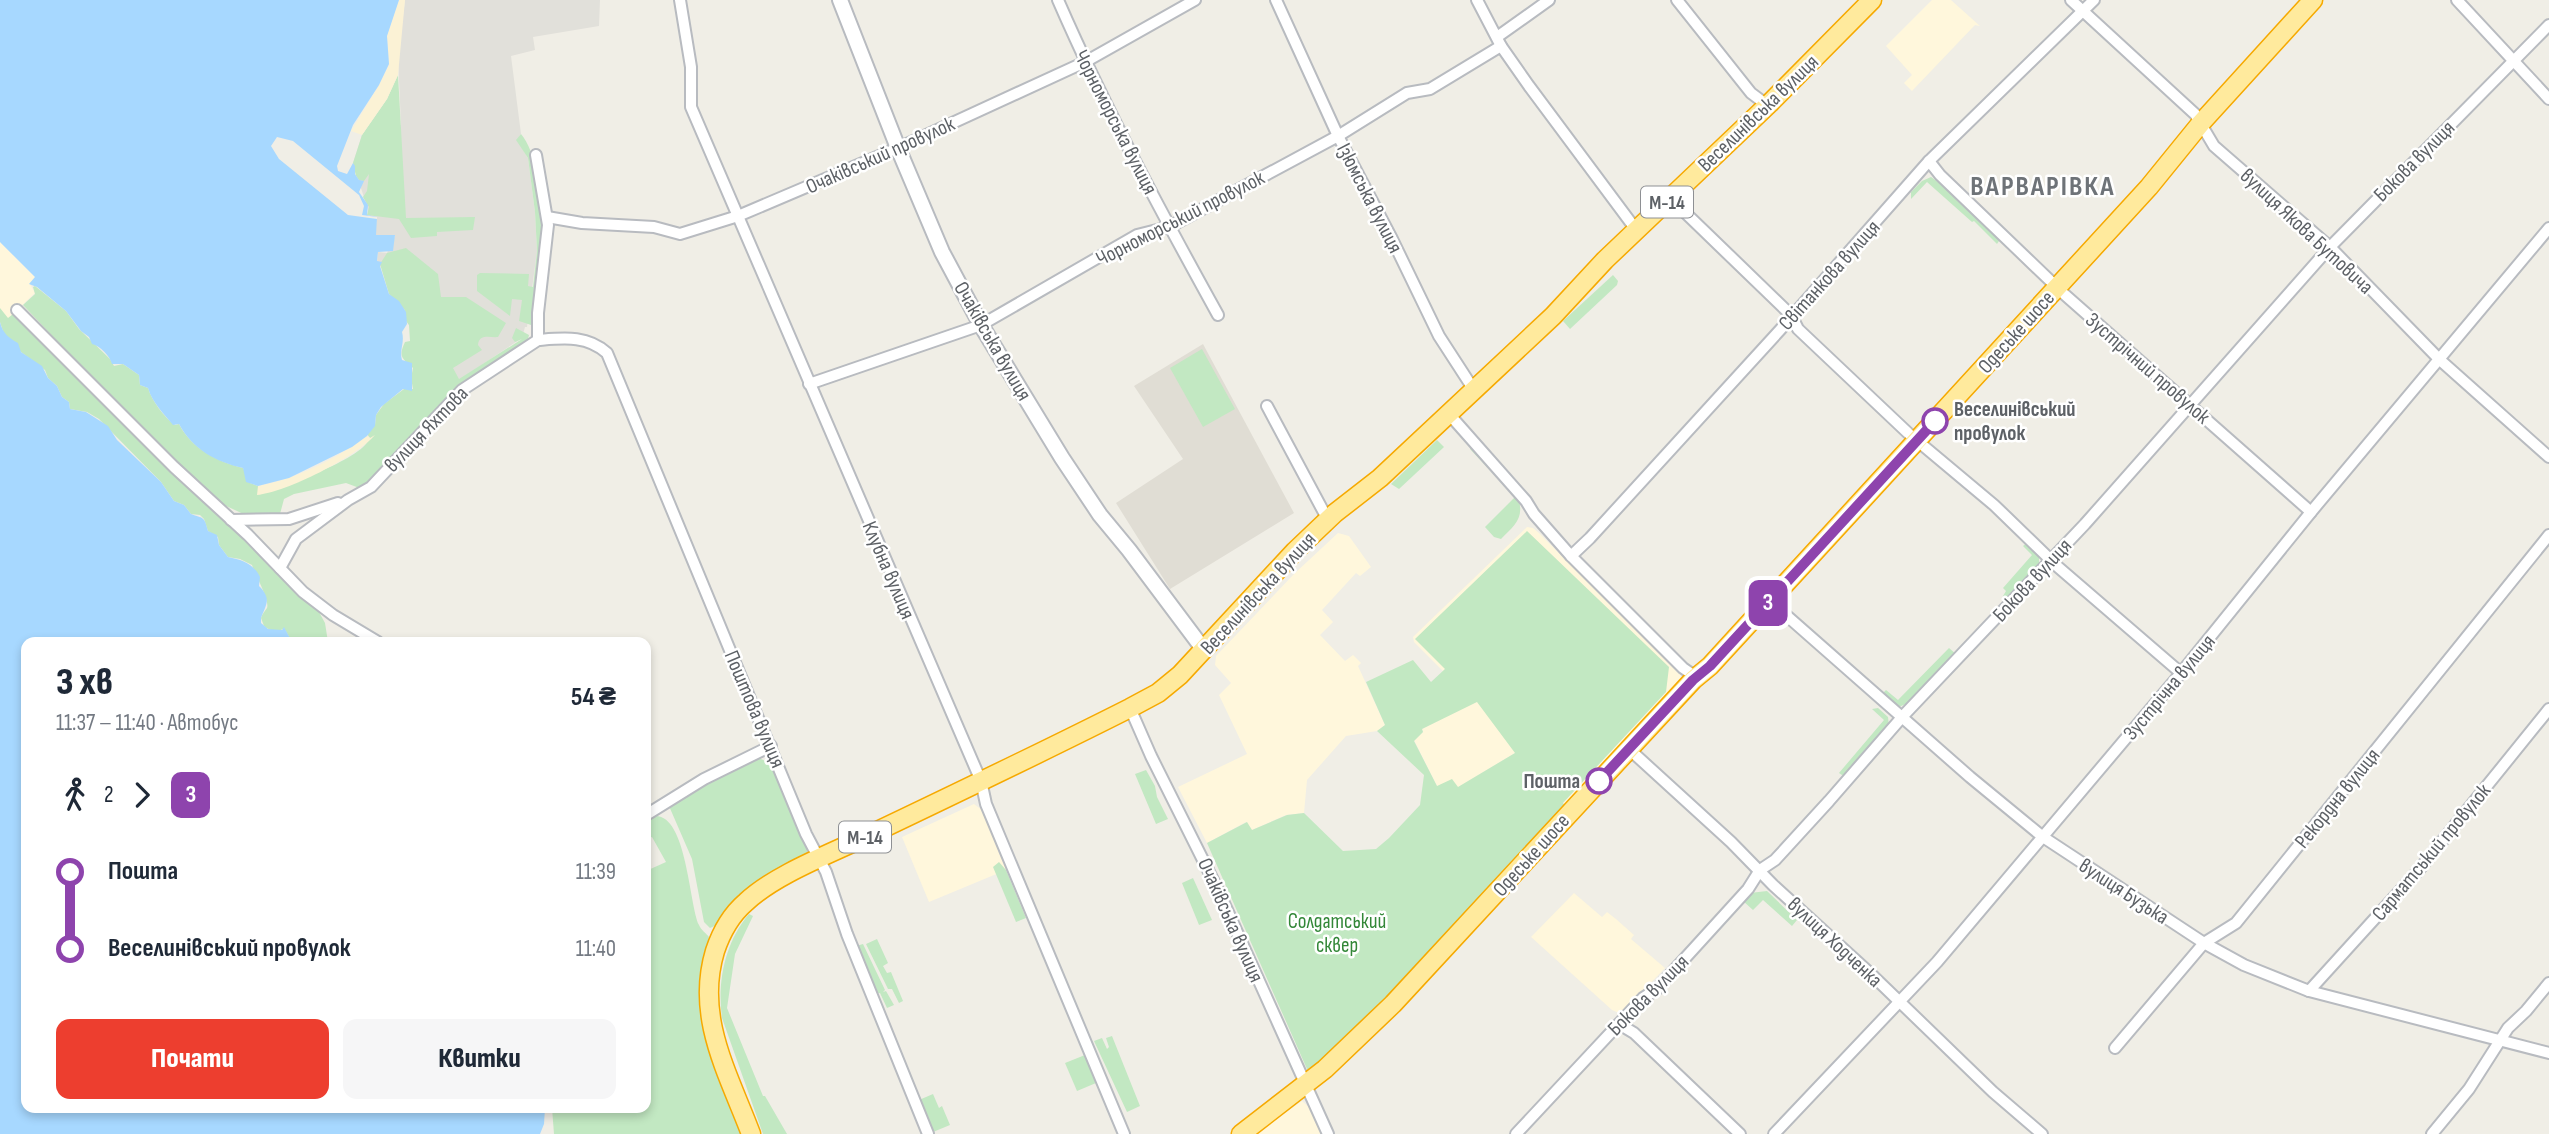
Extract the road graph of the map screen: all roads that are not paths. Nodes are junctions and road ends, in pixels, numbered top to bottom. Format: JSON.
{"nodes":[{"id":1,"x":680,"y":0,"type":"edge"},
{"id":2,"x":840,"y":0,"type":"edge"},
{"id":3,"x":1058,"y":0,"type":"edge"},
{"id":4,"x":1195,"y":0,"type":"edge"},
{"id":5,"x":1276,"y":0,"type":"edge"},
{"id":6,"x":1477,"y":0,"type":"edge"},
{"id":7,"x":1549,"y":0,"type":"edge"},
{"id":8,"x":1676,"y":0,"type":"edge"},
{"id":9,"x":1872,"y":0,"type":"edge"},
{"id":10,"x":2071,"y":0,"type":"edge"},
{"id":11,"x":2094,"y":0,"type":"edge"},
{"id":12,"x":2313,"y":0,"type":"edge"},
{"id":13,"x":2457,"y":0,"type":"edge"},
{"id":14,"x":2084,"y":11,"type":"junction"},
{"id":15,"x":2549,"y":25,"type":"edge"},
{"id":16,"x":1499,"y":41,"type":"junction"},
{"id":17,"x":2514,"y":61,"type":"junction"},
{"id":18,"x":1085,"y":62,"type":"junction"},
{"id":19,"x":2549,"y":99,"type":"edge"},
{"id":20,"x":1767,"y":105,"type":"junction"},
{"id":21,"x":2201,"y":123,"type":"junction"},
{"id":22,"x":1338,"y":136,"type":"junction"},
{"id":23,"x":898,"y":148,"type":"junction"},
{"id":24,"x":536,"y":155,"type":"dead end"},
{"id":25,"x":1929,"y":161,"type":"junction"},
{"id":26,"x":1671,"y":198,"type":"junction"},
{"id":27,"x":738,"y":216,"type":"junction"},
{"id":28,"x":547,"y":217,"type":"junction"},
{"id":29,"x":1169,"y":227,"type":"junction"},
{"id":30,"x":2549,"y":228,"type":"edge"},
{"id":31,"x":1637,"y":231,"type":"junction"},
{"id":32,"x":2330,"y":247,"type":"junction"},
{"id":33,"x":2057,"y":287,"type":"junction"},
{"id":34,"x":17,"y":310,"type":"dead end"},
{"id":35,"x":1218,"y":315,"type":"dead end"},
{"id":36,"x":1791,"y":315,"type":"junction"},
{"id":37,"x":981,"y":325,"type":"junction"},
{"id":38,"x":538,"y":340,"type":"junction"},
{"id":39,"x":2440,"y":360,"type":"junction"},
{"id":40,"x":810,"y":384,"type":"junction"},
{"id":41,"x":1474,"y":390,"type":"junction"},
{"id":42,"x":2189,"y":404,"type":"junction"},
{"id":43,"x":1267,"y":406,"type":"dead end"},
{"id":44,"x":1448,"y":414,"type":"junction"},
{"id":45,"x":1917,"y":441,"type":"junction"},
{"id":46,"x":2549,"y":457,"type":"edge"},
{"id":47,"x":348,"y":500,"type":"junction"},
{"id":48,"x":2311,"y":512,"type":"junction"},
{"id":49,"x":231,"y":520,"type":"junction"},
{"id":50,"x":1328,"y":520,"type":"junction"},
{"id":51,"x":2549,"y":535,"type":"edge"},
{"id":52,"x":1571,"y":556,"type":"junction"},
{"id":53,"x":2052,"y":559,"type":"junction"},
{"id":54,"x":280,"y":568,"type":"junction"},
{"id":55,"x":1770,"y":601,"type":"junction"},
{"id":56,"x":371,"y":637,"type":"edge"},
{"id":57,"x":1204,"y":650,"type":"junction"},
{"id":58,"x":2181,"y":673,"type":"junction"},
{"id":59,"x":1696,"y":677,"type":"junction"},
{"id":60,"x":1130,"y":708,"type":"junction"},
{"id":61,"x":2549,"y":709,"type":"edge"},
{"id":62,"x":1903,"y":716,"type":"junction"},
{"id":63,"x":771,"y":746,"type":"junction"},
{"id":64,"x":1629,"y":749,"type":"junction"},
{"id":65,"x":981,"y":781,"type":"junction"},
{"id":66,"x":651,"y":812,"type":"edge"},
{"id":67,"x":2043,"y":837,"type":"junction"},
{"id":68,"x":821,"y":858,"type":"junction"},
{"id":69,"x":1760,"y":870,"type":"junction"},
{"id":70,"x":2204,"y":943,"type":"junction"},
{"id":71,"x":2549,"y":983,"type":"edge"},
{"id":72,"x":2309,"y":991,"type":"junction"},
{"id":73,"x":1899,"y":1002,"type":"junction"},
{"id":74,"x":1619,"y":1024,"type":"junction"},
{"id":75,"x":2500,"y":1040,"type":"junction"},
{"id":76,"x":2115,"y":1048,"type":"dead end"},
{"id":77,"x":2549,"y":1052,"type":"edge"},
{"id":78,"x":1306,"y":1085,"type":"junction"},
{"id":79,"x":2036,"y":1132,"type":"edge"},
{"id":80,"x":751,"y":1134,"type":"edge"},
{"id":81,"x":928,"y":1134,"type":"edge"},
{"id":82,"x":1124,"y":1134,"type":"edge"},
{"id":83,"x":1241,"y":1134,"type":"edge"},
{"id":84,"x":1328,"y":1134,"type":"edge"},
{"id":85,"x":1516,"y":1134,"type":"edge"},
{"id":86,"x":1740,"y":1134,"type":"edge"},
{"id":87,"x":1774,"y":1134,"type":"edge"},
{"id":88,"x":2432,"y":1134,"type":"edge"}],
"edges":[{"from":1,"to":27,"type":"street","name":"Клубна вулиця"},
{"from":2,"to":23,"type":"street","name":"Очаківська вулиця"},
{"from":3,"to":18,"type":"street","name":"Чорноморська вулиця"},
{"from":4,"to":18,"type":"street","name":"Очаківський провулок"},
{"from":5,"to":22,"type":"street","name":"Ізюмська вулиця"},
{"from":6,"to":16,"type":"street"},
{"from":7,"to":16,"type":"street","name":"Чорноморський провулок"},
{"from":8,"to":20,"type":"street"},
{"from":9,"to":20,"type":"highway","name":"Веселинівська вулиця","number":"М-14"},
{"from":10,"to":14,"type":"street","name":"вулиця Якова Бутовича"},
{"from":11,"to":14,"type":"street","name":"Світанкова вулиця"},
{"from":12,"to":21,"type":"highway","name":"Одеське шосе"},
{"from":13,"to":17,"type":"street"},
{"from":14,"to":21,"type":"street","name":"вулиця Якова Бутовича"},
{"from":14,"to":25,"type":"street","name":"Світанкова вулиця"},
{"from":15,"to":17,"type":"street","name":"Бокова вулиця"},
{"from":16,"to":22,"type":"street","name":"Чорноморський провулок"},
{"from":16,"to":31,"type":"street"},
{"from":17,"to":19,"type":"street"},
{"from":17,"to":32,"type":"street","name":"Бокова вулиця"},
{"from":18,"to":23,"type":"street","name":"Очаківський провулок"},
{"from":18,"to":29,"type":"street","name":"Чорноморська вулиця"},
{"from":20,"to":26,"type":"highway","name":"Веселинівська вулиця","number":"М-14"},
{"from":21,"to":32,"type":"street","name":"вулиця Якова Бутовича"},
{"from":21,"to":33,"type":"highway","name":"Одеське шосе"},
{"from":22,"to":29,"type":"street","name":"Чорноморський провулок"},
{"from":22,"to":41,"type":"street","name":"Ізюмська вулиця"},
{"from":23,"to":27,"type":"street","name":"Очаківський провулок"},
{"from":23,"to":37,"type":"street","name":"Очаківська вулиця"},
{"from":24,"to":28,"type":"street"},
{"from":25,"to":33,"type":"street","name":"Зустрічний провулок"},
{"from":25,"to":36,"type":"street","name":"Світанкова вулиця"},
{"from":26,"to":31,"type":"highway","name":"Веселинівська вулиця","number":"М-14"},
{"from":26,"to":36,"type":"street"},
{"from":27,"to":28,"type":"street","name":"Очаківський провулок"},
{"from":27,"to":40,"type":"street","name":"Клубна вулиця"},
{"from":28,"to":38,"type":"street"},
{"from":29,"to":35,"type":"street","name":"Чорноморська вулиця"},
{"from":29,"to":37,"type":"street","name":"Чорноморський провулок"},
{"from":30,"to":39,"type":"street","name":"Зустрічна вулиця"},
{"from":31,"to":41,"type":"highway","name":"Веселинівська вулиця","number":"М-14"},
{"from":32,"to":39,"type":"street","name":"вулиця Якова Бутовича"},
{"from":32,"to":42,"type":"street","name":"Бокова вулиця"},
{"from":33,"to":42,"type":"street","name":"Зустрічний провулок"},
{"from":33,"to":45,"type":"highway","name":"Одеське шосе"},
{"from":34,"to":49,"type":"street"},
{"from":36,"to":45,"type":"street"},
{"from":36,"to":52,"type":"street","name":"Світанкова вулиця"},
{"from":37,"to":40,"type":"street","name":"Чорноморський провулок"},
{"from":37,"to":57,"type":"street","name":"Очаківська вулиця"},
{"from":38,"to":47,"type":"street","name":"вулиця Яхтова"},
{"from":38,"to":63,"type":"street","name":"Поштова вулиця"},
{"from":39,"to":46,"type":"street","name":"вулиця Якова Бутовича"},
{"from":39,"to":48,"type":"street","name":"Зустрічна вулиця"},
{"from":40,"to":65,"type":"street","name":"Клубна вулиця"},
{"from":41,"to":44,"type":"highway","name":"Веселинівська вулиця","number":"М-14"},
{"from":42,"to":48,"type":"street","name":"Зустрічний провулок"},
{"from":42,"to":53,"type":"street","name":"Бокова вулиця"},
{"from":43,"to":50,"type":"street"},
{"from":44,"to":50,"type":"highway","name":"Веселинівська вулиця","number":"М-14"},
{"from":44,"to":52,"type":"street"},
{"from":45,"to":53,"type":"street"},
{"from":45,"to":55,"type":"highway","name":"Одеське шосе"},
{"from":47,"to":49,"type":"street"},
{"from":47,"to":54,"type":"street","name":"вулиця Яхтова"},
{"from":48,"to":58,"type":"street","name":"Зустрічна вулиця"},
{"from":49,"to":54,"type":"street"},
{"from":50,"to":57,"type":"highway","name":"Веселинівська вулиця","number":"М-14"},
{"from":51,"to":70,"type":"street","name":"Рекордна вулиця"},
{"from":52,"to":59,"type":"street"},
{"from":53,"to":58,"type":"street"},
{"from":53,"to":62,"type":"street","name":"Бокова вулиця"},
{"from":54,"to":56,"type":"street"},
{"from":55,"to":59,"type":"highway","name":"Одеське шосе"},
{"from":55,"to":62,"type":"street","name":"вулиця Бузька"},
{"from":57,"to":60,"type":"highway","name":"Веселинівська вулиця","number":"М-14"},
{"from":58,"to":67,"type":"street","name":"Зустрічна вулиця"},
{"from":59,"to":64,"type":"highway","name":"Одеське шосе"},
{"from":60,"to":65,"type":"highway","name":"Веселинівська вулиця","number":"М-14"},
{"from":60,"to":78,"type":"street","name":"Очаківська вулиця"},
{"from":61,"to":72,"type":"street","name":"Сарматський провулок"},
{"from":62,"to":67,"type":"street","name":"вулиця Бузька"},
{"from":62,"to":69,"type":"street","name":"Бокова вулиця"},
{"from":63,"to":66,"type":"street"},
{"from":63,"to":68,"type":"street","name":"Поштова вулиця"},
{"from":64,"to":69,"type":"street","name":"вулиця Ходченка"},
{"from":64,"to":78,"type":"highway","name":"Одеське шосе"},
{"from":65,"to":68,"type":"highway","name":"Веселинівська вулиця","number":"М-14"},
{"from":65,"to":82,"type":"street","name":"Клубна вулиця"},
{"from":67,"to":70,"type":"street","name":"вулиця Бузька"},
{"from":67,"to":73,"type":"street","name":"Зустрічна вулиця"},
{"from":68,"to":80,"type":"highway","name":"Веселинівська вулиця","number":"М-14"},
{"from":68,"to":81,"type":"street","name":"Поштова вулиця"},
{"from":69,"to":73,"type":"street","name":"вулиця Ходченка"},
{"from":69,"to":74,"type":"street","name":"Бокова вулиця"},
{"from":70,"to":72,"type":"street","name":"вулиця Бузька"},
{"from":70,"to":76,"type":"street","name":"Рекордна вулиця"},
{"from":71,"to":75,"type":"street"},
{"from":72,"to":75,"type":"street","name":"вулиця Бузька"},
{"from":73,"to":79,"type":"street","name":"вулиця Ходченка"},
{"from":73,"to":87,"type":"street","name":"Зустрічна вулиця"},
{"from":74,"to":85,"type":"street","name":"Бокова вулиця"},
{"from":74,"to":86,"type":"street"},
{"from":75,"to":77,"type":"street","name":"вулиця Бузька"},
{"from":75,"to":88,"type":"street"},
{"from":78,"to":83,"type":"highway","name":"Одеське шосе"},
{"from":78,"to":84,"type":"street","name":"Очаківська вулиця"}]}
